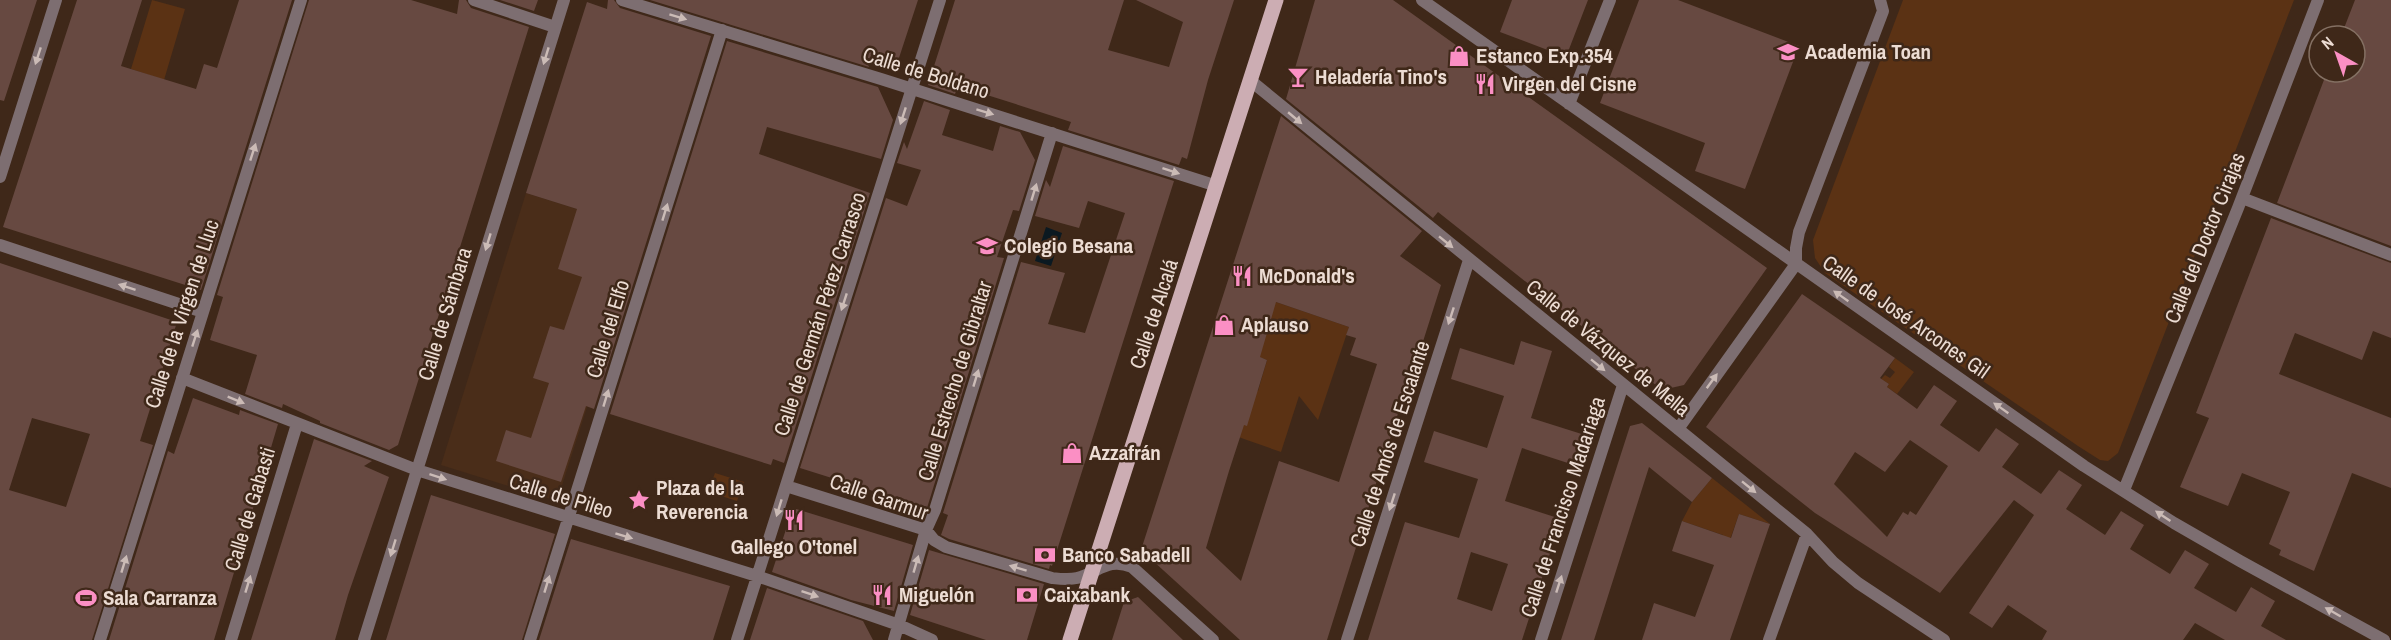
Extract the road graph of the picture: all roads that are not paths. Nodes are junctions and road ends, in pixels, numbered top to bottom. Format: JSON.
{"nodes":[{"id":1,"x":56,"y":0,"type":"edge"},
{"id":2,"x":302,"y":0,"type":"edge"},
{"id":3,"x":474,"y":0,"type":"edge"},
{"id":4,"x":564,"y":0,"type":"edge"},
{"id":5,"x":622,"y":0,"type":"edge"},
{"id":6,"x":940,"y":0,"type":"edge"},
{"id":7,"x":1276,"y":0,"type":"edge"},
{"id":8,"x":1422,"y":0,"type":"edge"},
{"id":9,"x":1610,"y":0,"type":"edge"},
{"id":10,"x":1880,"y":0,"type":"edge"},
{"id":11,"x":2318,"y":0,"type":"edge"},
{"id":12,"x":555,"y":27,"type":"junction"},
{"id":13,"x":722,"y":30,"type":"junction"},
{"id":14,"x":1251,"y":81,"type":"junction"},
{"id":15,"x":912,"y":89,"type":"junction"},
{"id":16,"x":1569,"y":104,"type":"junction"},
{"id":17,"x":1052,"y":133,"type":"junction"},
{"id":18,"x":0,"y":177,"type":"edge"},
{"id":19,"x":1217,"y":186,"type":"junction"},
{"id":20,"x":2242,"y":198,"type":"junction"},
{"id":21,"x":0,"y":245,"type":"edge"},
{"id":22,"x":2391,"y":255,"type":"edge"},
{"id":23,"x":1469,"y":260,"type":"junction"},
{"id":24,"x":1796,"y":264,"type":"junction"},
{"id":25,"x":203,"y":312,"type":"junction"},
{"id":26,"x":182,"y":378,"type":"junction"},
{"id":27,"x":1623,"y":385,"type":"junction"},
{"id":28,"x":297,"y":424,"type":"junction"},
{"id":29,"x":1678,"y":429,"type":"junction"},
{"id":30,"x":417,"y":470,"type":"junction"},
{"id":31,"x":786,"y":486,"type":"junction"},
{"id":32,"x":2124,"y":490,"type":"junction"},
{"id":33,"x":567,"y":519,"type":"junction"},
{"id":34,"x":926,"y":530,"type":"junction"},
{"id":35,"x":1807,"y":534,"type":"junction"},
{"id":36,"x":1094,"y":571,"type":"junction"},
{"id":37,"x":757,"y":576,"type":"junction"},
{"id":38,"x":899,"y":625,"type":"junction"},
{"id":39,"x":100,"y":640,"type":"edge"},
{"id":40,"x":231,"y":640,"type":"edge"},
{"id":41,"x":364,"y":640,"type":"edge"},
{"id":42,"x":530,"y":640,"type":"edge"},
{"id":43,"x":737,"y":640,"type":"edge"},
{"id":44,"x":894,"y":640,"type":"edge"},
{"id":45,"x":933,"y":640,"type":"edge"},
{"id":46,"x":1070,"y":640,"type":"edge"},
{"id":47,"x":1213,"y":640,"type":"edge"},
{"id":48,"x":1347,"y":640,"type":"edge"},
{"id":49,"x":1541,"y":640,"type":"edge"},
{"id":50,"x":1769,"y":640,"type":"edge"},
{"id":51,"x":1944,"y":640,"type":"edge"},
{"id":52,"x":2384,"y":640,"type":"edge"}],
"edges":[{"from":1,"to":18,"type":"street","one_way":true},
{"from":25,"to":2,"type":"street","name":"Calle de la Virgen de Lluc","one_way":true},
{"from":3,"to":12,"type":"street"},
{"from":4,"to":12,"type":"street","name":"Calle de Sámbara"},
{"from":5,"to":13,"type":"street","name":"Calle de Boldano","one_way":true},
{"from":6,"to":15,"type":"street","name":"Calle de Germán Pérez Carrasco"},
{"from":7,"to":14,"type":"main road","name":"Calle de Alcalá"},
{"from":8,"to":16,"type":"street","name":"Calle de José Arcones Gil"},
{"from":9,"to":16,"type":"street"},
{"from":10,"to":24,"type":"street"},
{"from":11,"to":20,"type":"street","name":"Calle del Doctor Cirajas"},
{"from":12,"to":30,"type":"street","name":"Calle de Sámbara","one_way":true},
{"from":13,"to":15,"type":"street","name":"Calle de Boldano"},
{"from":33,"to":13,"type":"street","name":"Calle del Elfo","one_way":true},
{"from":14,"to":19,"type":"main road","name":"Calle de Alcalá"},
{"from":14,"to":23,"type":"street","name":"Calle de Vázquez de Mella","one_way":true},
{"from":15,"to":17,"type":"street","name":"Calle de Boldano","one_way":true},
{"from":15,"to":31,"type":"street","name":"Calle de Germán Pérez Carrasco","one_way":true},
{"from":16,"to":24,"type":"street","name":"Calle de José Arcones Gil"},
{"from":17,"to":19,"type":"street","name":"Calle de Boldano","one_way":true},
{"from":34,"to":17,"type":"street","name":"Calle Estrecho de Gibraltar","one_way":true},
{"from":19,"to":36,"type":"main road","name":"Calle de Alcalá"},
{"from":20,"to":22,"type":"street"},
{"from":20,"to":32,"type":"street","name":"Calle del Doctor Cirajas"},
{"from":25,"to":21,"type":"street","one_way":true},
{"from":23,"to":27,"type":"street","name":"Calle de Vázquez de Mella","one_way":true},
{"from":23,"to":48,"type":"street","name":"Calle de Amós de Escalante","one_way":true},
{"from":29,"to":24,"type":"street","one_way":true},
{"from":32,"to":24,"type":"street","name":"Calle de José Arcones Gil","one_way":true},
{"from":26,"to":25,"type":"street","name":"Calle de la Virgen de Lluc","one_way":true},
{"from":26,"to":28,"type":"street","name":"Calle de Pileo","one_way":true},
{"from":39,"to":26,"type":"street","name":"Calle de la Virgen de Lluc","one_way":true},
{"from":27,"to":29,"type":"street","name":"Calle de Vázquez de Mella"},
{"from":49,"to":27,"type":"street","name":"Calle de Francisco Madariaga","one_way":true},
{"from":28,"to":30,"type":"street","name":"Calle de Pileo"},
{"from":40,"to":28,"type":"street","name":"Calle de Gabasti","one_way":true},
{"from":29,"to":35,"type":"street","name":"Calle de Vázquez de Mella","one_way":true},
{"from":30,"to":33,"type":"street","name":"Calle de Pileo","one_way":true},
{"from":30,"to":41,"type":"street","name":"Calle de Sámbara","one_way":true},
{"from":31,"to":34,"type":"street","name":"Calle Garmur"},
{"from":31,"to":37,"type":"street","name":"Calle de Germán Pérez Carrasco","one_way":true},
{"from":52,"to":32,"type":"street","name":"Calle de José Arcones Gil","one_way":true},
{"from":33,"to":37,"type":"street","name":"Calle de Pileo","one_way":true},
{"from":42,"to":33,"type":"street","name":"Calle del Elfo","one_way":true},
{"from":36,"to":34,"type":"street","name":"Calle Garmur","one_way":true},
{"from":38,"to":34,"type":"street","name":"Calle Estrecho de Gibraltar","one_way":true},
{"from":35,"to":50,"type":"street"},
{"from":35,"to":51,"type":"street","name":"Calle de Vázquez de Mella"},
{"from":36,"to":46,"type":"main road","name":"Calle de Alcalá"},
{"from":36,"to":47,"type":"street","name":"Calle Garmur"},
{"from":37,"to":38,"type":"street","name":"Calle de Pileo","one_way":true},
{"from":37,"to":43,"type":"street","name":"Calle de Germán Pérez Carrasco"},
{"from":38,"to":44,"type":"street","name":"Calle Estrecho de Gibraltar"},
{"from":38,"to":45,"type":"street","name":"Calle de Pileo"}]}
